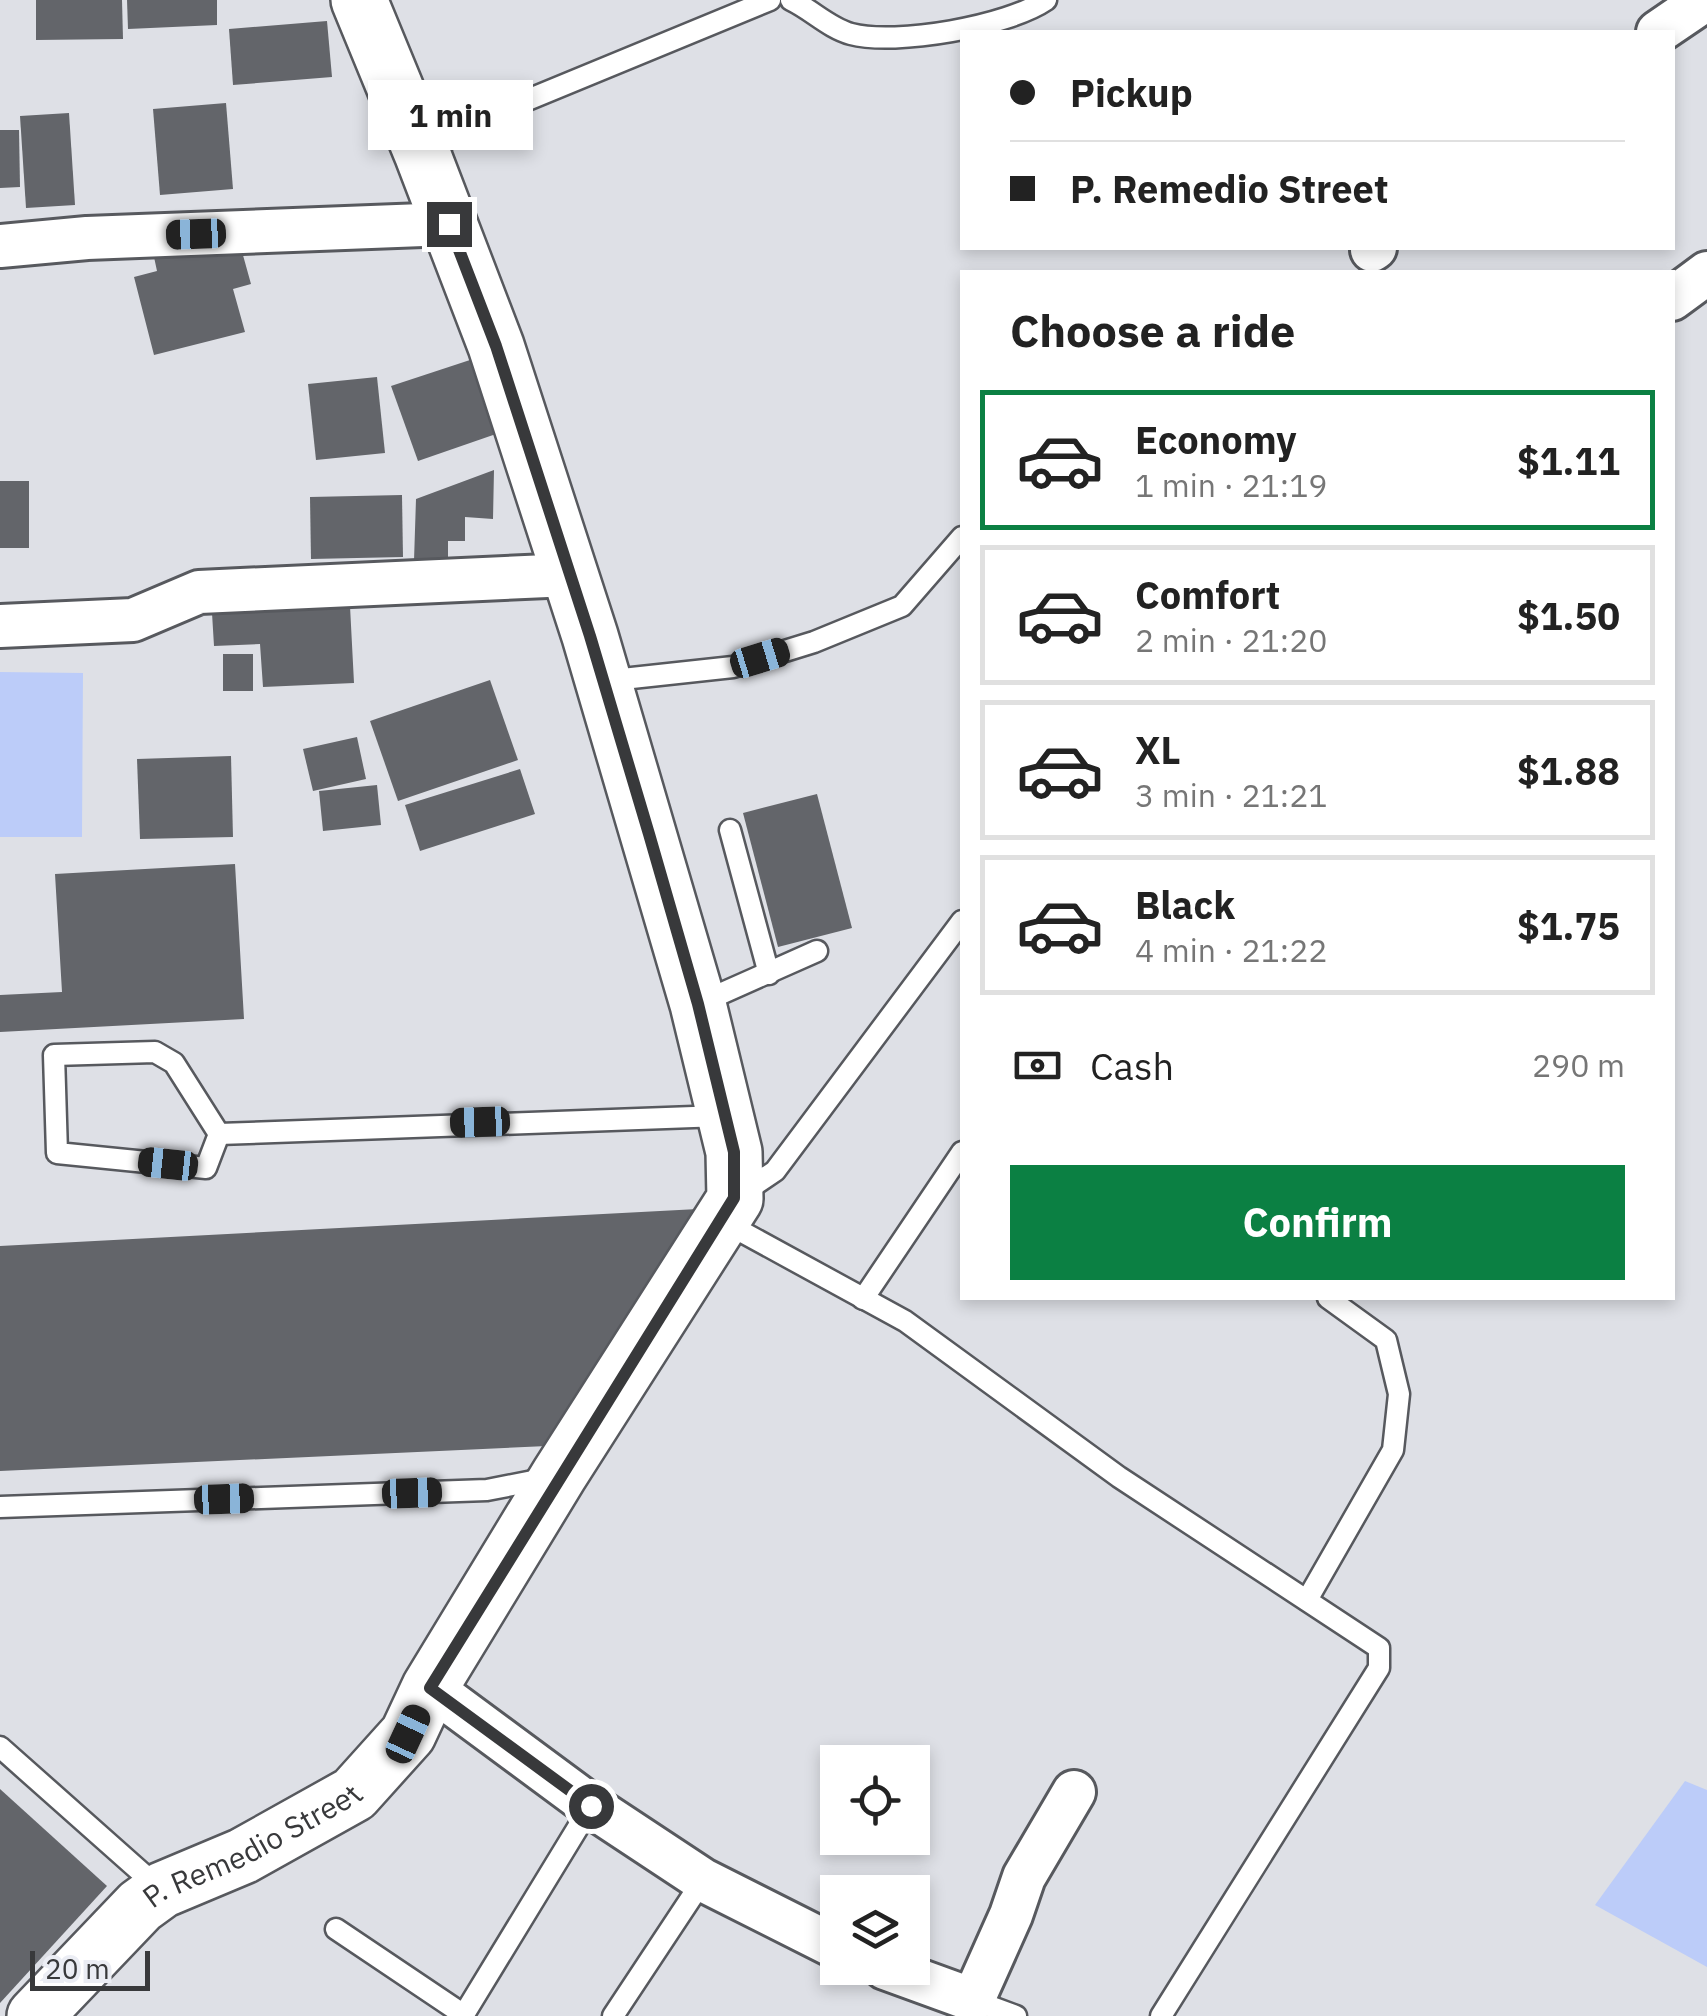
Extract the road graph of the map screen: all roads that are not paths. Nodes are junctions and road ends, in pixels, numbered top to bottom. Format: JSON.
{"nodes":[{"id":1,"x":359,"y":0,"type":"edge"},
{"id":2,"x":770,"y":0,"type":"edge"},
{"id":3,"x":791,"y":0,"type":"edge"},
{"id":4,"x":1046,"y":0,"type":"edge"},
{"id":5,"x":1705,"y":0,"type":"edge"},
{"id":6,"x":1661,"y":30,"type":"edge"},
{"id":7,"x":422,"y":154,"type":"junction"},
{"id":8,"x":449,"y":224,"type":"junction"},
{"id":9,"x":0,"y":246,"type":"edge"},
{"id":10,"x":1707,"y":272,"type":"edge"},
{"id":11,"x":1675,"y":297,"type":"edge"},
{"id":12,"x":960,"y":539,"type":"edge"},
{"id":13,"x":570,"y":576,"type":"junction"},
{"id":14,"x":0,"y":626,"type":"edge"},
{"id":15,"x":602,"y":681,"type":"junction"},
{"id":16,"x":730,"y":830,"type":"dead end"},
{"id":17,"x":960,"y":924,"type":"edge"},
{"id":18,"x":817,"y":952,"type":"dead end"},
{"id":19,"x":769,"y":974,"type":"junction"},
{"id":20,"x":698,"y":1004,"type":"junction"},
{"id":21,"x":723,"y":1116,"type":"junction"},
{"id":22,"x":219,"y":1134,"type":"junction"},
{"id":23,"x":960,"y":1155,"type":"edge"},
{"id":24,"x":728,"y":1209,"type":"junction"},
{"id":25,"x":863,"y":1299,"type":"junction"},
{"id":26,"x":1331,"y":1300,"type":"edge"},
{"id":27,"x":559,"y":1475,"type":"junction"},
{"id":28,"x":0,"y":1507,"type":"edge"},
{"id":29,"x":1306,"y":1600,"type":"junction"},
{"id":30,"x":430,"y":1688,"type":"junction"},
{"id":31,"x":0,"y":1747,"type":"edge"},
{"id":32,"x":1074,"y":1792,"type":"dead end"},
{"id":33,"x":591,"y":1806,"type":"junction"},
{"id":34,"x":703,"y":1880,"type":"junction"},
{"id":35,"x":162,"y":1890,"type":"junction"},
{"id":36,"x":336,"y":1929,"type":"dead end"},
{"id":37,"x":820,"y":1939,"type":"edge"},
{"id":38,"x":930,"y":1984,"type":"edge"},
{"id":39,"x":973,"y":2000,"type":"junction"},
{"id":40,"x":57,"y":2009,"type":"edge"},
{"id":41,"x":464,"y":2015,"type":"edge"},
{"id":42,"x":613,"y":2016,"type":"edge"},
{"id":43,"x":1016,"y":2016,"type":"edge"},
{"id":44,"x":1161,"y":2016,"type":"edge"}],
"edges":[{"from":1,"to":7,"type":"street"},
{"from":2,"to":7,"type":"lane"},
{"from":3,"to":4,"type":"lane"},
{"from":5,"to":6,"type":"street"},
{"from":7,"to":8,"type":"street"},
{"from":8,"to":9,"type":"street"},
{"from":8,"to":13,"type":"street"},
{"from":10,"to":11,"type":"street"},
{"from":12,"to":15,"type":"lane"},
{"from":13,"to":14,"type":"street"},
{"from":13,"to":15,"type":"street"},
{"from":15,"to":20,"type":"street"},
{"from":16,"to":19,"type":"lane"},
{"from":17,"to":24,"type":"lane"},
{"from":18,"to":19,"type":"lane"},
{"from":19,"to":20,"type":"lane"},
{"from":20,"to":21,"type":"street"},
{"from":21,"to":22,"type":"lane"},
{"from":21,"to":24,"type":"street"},
{"from":22,"to":22,"type":"lane"},
{"from":23,"to":25,"type":"lane"},
{"from":24,"to":25,"type":"lane"},
{"from":24,"to":27,"type":"street","name":"P. Remedio Street"},
{"from":25,"to":29,"type":"lane"},
{"from":26,"to":29,"type":"lane"},
{"from":27,"to":28,"type":"lane"},
{"from":27,"to":30,"type":"street","name":"P. Remedio Street"},
{"from":29,"to":44,"type":"lane"},
{"from":30,"to":33,"type":"street"},
{"from":30,"to":35,"type":"street","name":"P. Remedio Street"},
{"from":31,"to":35,"type":"lane"},
{"from":32,"to":39,"type":"street"},
{"from":33,"to":34,"type":"street"},
{"from":33,"to":41,"type":"lane"},
{"from":34,"to":37,"type":"street"},
{"from":34,"to":42,"type":"lane"},
{"from":35,"to":40,"type":"street","name":"P. Remedio Street"},
{"from":36,"to":41,"type":"lane"},
{"from":38,"to":39,"type":"street"},
{"from":39,"to":43,"type":"lane"}]}
